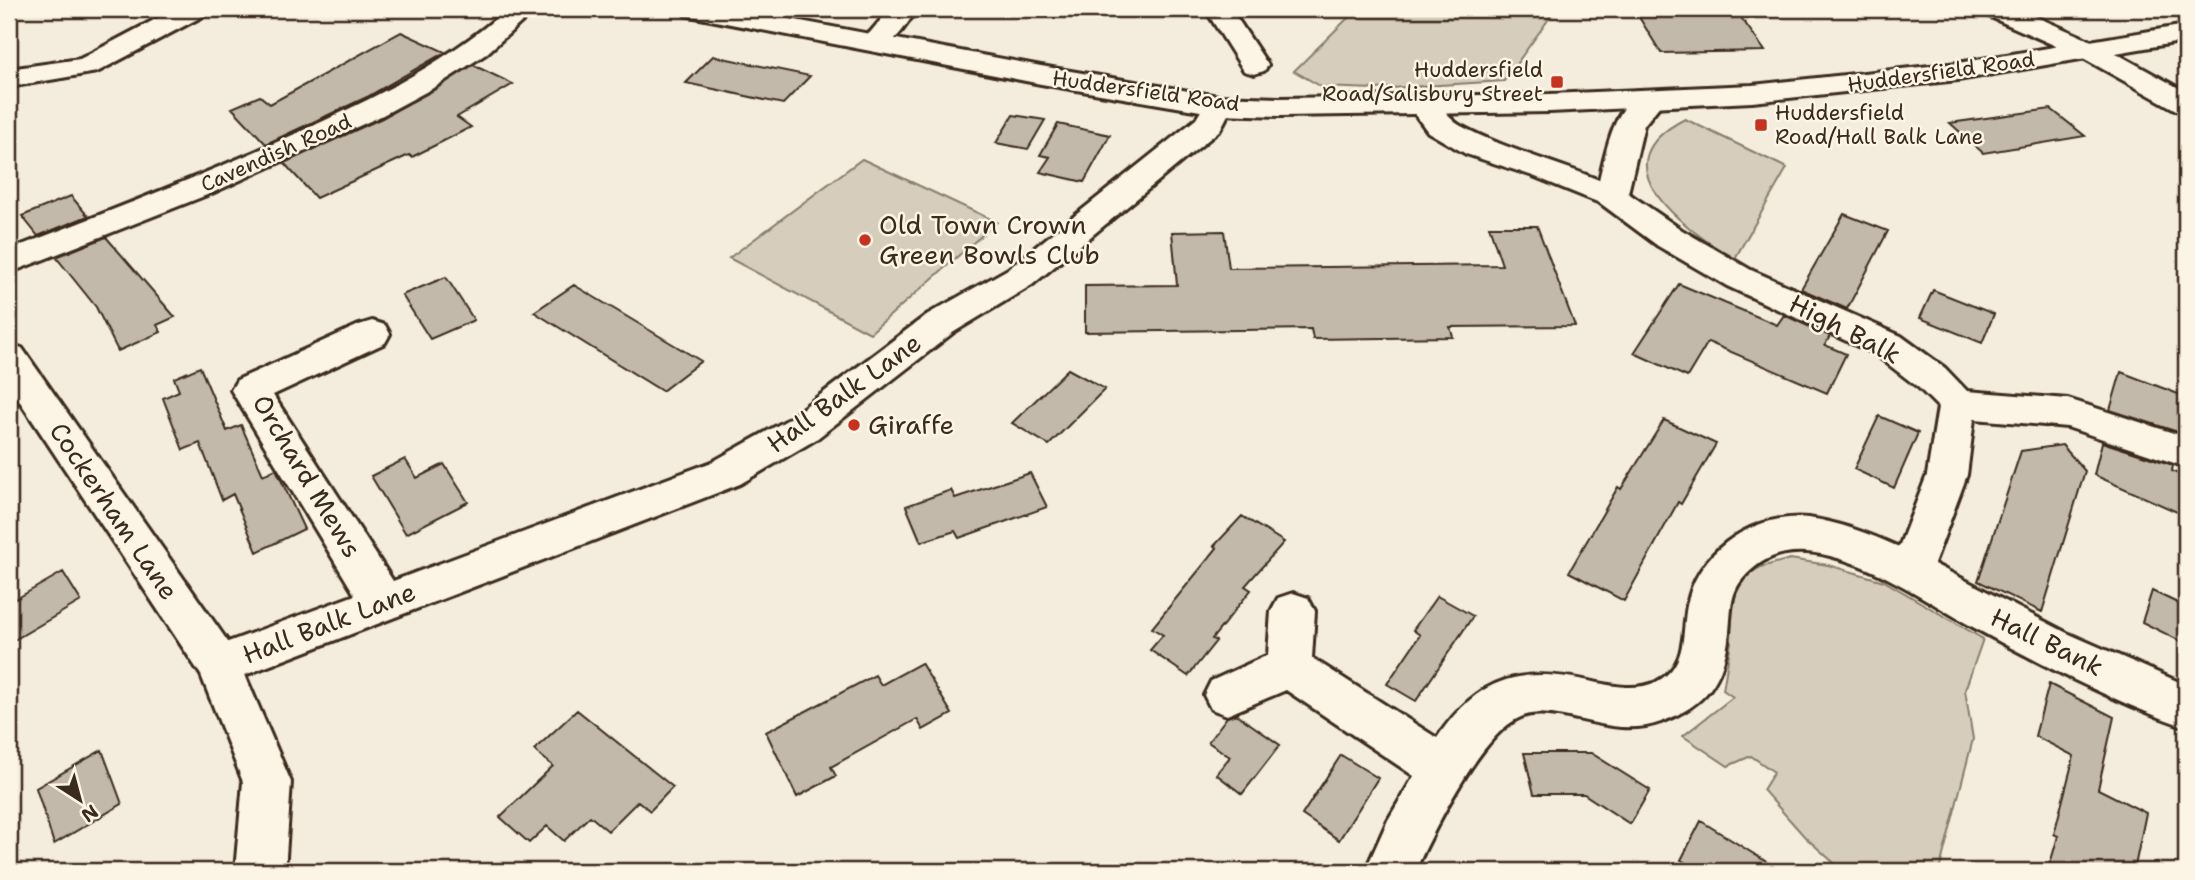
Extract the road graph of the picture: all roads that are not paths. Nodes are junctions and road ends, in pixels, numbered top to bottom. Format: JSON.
{"nodes":[{"id":1,"x":195,"y":9,"type":"edge"},
{"id":2,"x":523,"y":9,"type":"edge"},
{"id":3,"x":695,"y":9,"type":"edge"},
{"id":4,"x":904,"y":9,"type":"edge"},
{"id":5,"x":1218,"y":9,"type":"edge"},
{"id":6,"x":1996,"y":9,"type":"edge"},
{"id":7,"x":2186,"y":33,"type":"edge"},
{"id":8,"x":876,"y":42,"type":"junction"},
{"id":9,"x":2093,"y":52,"type":"junction"},
{"id":10,"x":1254,"y":65,"type":"dead end"},
{"id":11,"x":9,"y":78,"type":"edge"},
{"id":12,"x":1650,"y":99,"type":"junction"},
{"id":13,"x":2186,"y":104,"type":"edge"},
{"id":14,"x":1218,"y":105,"type":"junction"},
{"id":15,"x":1423,"y":105,"type":"junction"},
{"id":16,"x":1611,"y":196,"type":"junction"},
{"id":17,"x":9,"y":262,"type":"edge"},
{"id":18,"x":372,"y":334,"type":"dead end"},
{"id":19,"x":9,"y":356,"type":"edge"},
{"id":20,"x":1958,"y":404,"type":"junction"},
{"id":21,"x":2186,"y":452,"type":"edge"},
{"id":22,"x":1910,"y":572,"type":"junction"},
{"id":23,"x":383,"y":602,"type":"junction"},
{"id":24,"x":1293,"y":611,"type":"dead end"},
{"id":25,"x":219,"y":664,"type":"junction"},
{"id":26,"x":1289,"y":667,"type":"junction"},
{"id":27,"x":1227,"y":695,"type":"dead end"},
{"id":28,"x":2186,"y":706,"type":"edge"},
{"id":29,"x":1444,"y":769,"type":"junction"},
{"id":30,"x":260,"y":871,"type":"edge"},
{"id":31,"x":1390,"y":871,"type":"edge"}],
"edges":[{"from":1,"to":11,"type":"main road"},
{"from":2,"to":17,"type":"main road","name":"Cavendish Road"},
{"from":3,"to":8,"type":"main road","name":"Huddersfield Road"},
{"from":4,"to":8,"type":"main road"},
{"from":5,"to":10,"type":"main road"},
{"from":6,"to":9,"type":"main road"},
{"from":7,"to":9,"type":"main road","name":"Huddersfield Road"},
{"from":8,"to":14,"type":"main road","name":"Huddersfield Road"},
{"from":9,"to":12,"type":"main road","name":"Huddersfield Road"},
{"from":9,"to":13,"type":"main road"},
{"from":12,"to":15,"type":"main road","name":"Huddersfield Road"},
{"from":12,"to":16,"type":"main road"},
{"from":14,"to":15,"type":"main road","name":"Huddersfield Road"},
{"from":14,"to":23,"type":"main road","name":"Hall Balk Lane"},
{"from":15,"to":16,"type":"main road","name":"High Balk"},
{"from":16,"to":20,"type":"main road","name":"High Balk"},
{"from":18,"to":23,"type":"main road","name":"Orchard Mews"},
{"from":19,"to":25,"type":"main road","name":"Cockerham Lane"},
{"from":20,"to":21,"type":"main road"},
{"from":20,"to":22,"type":"main road"},
{"from":22,"to":28,"type":"main road","name":"Hall Bank"},
{"from":22,"to":29,"type":"main road","name":"Hall Bank"},
{"from":23,"to":25,"type":"main road","name":"Hall Balk Lane"},
{"from":24,"to":26,"type":"main road"},
{"from":25,"to":30,"type":"main road","name":"Cockerham Lane"},
{"from":26,"to":27,"type":"main road"},
{"from":26,"to":29,"type":"main road"},
{"from":29,"to":31,"type":"main road","name":"Hall Bank"}]}
